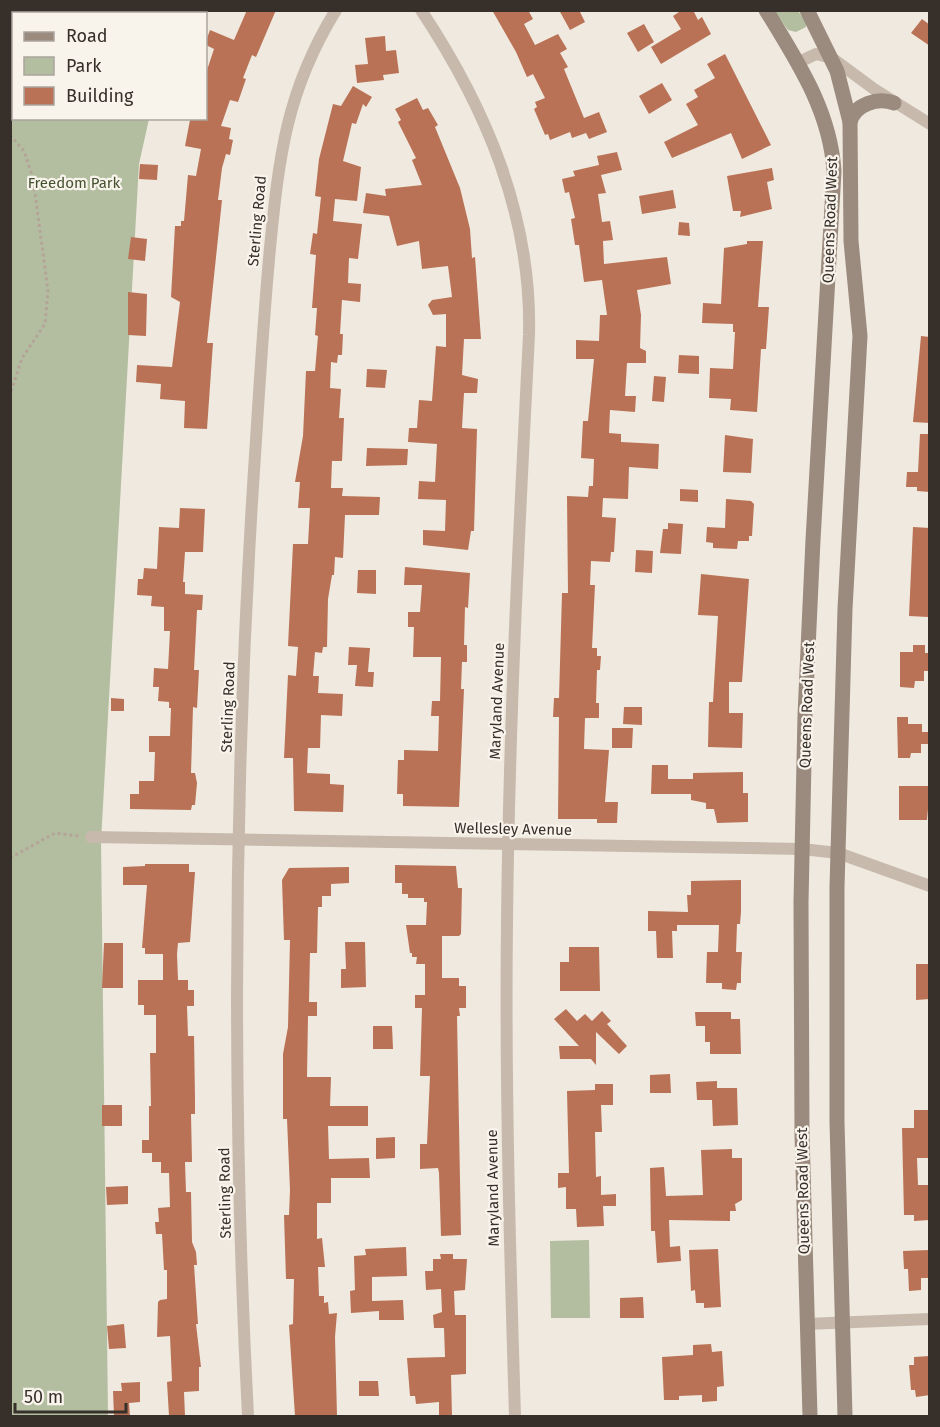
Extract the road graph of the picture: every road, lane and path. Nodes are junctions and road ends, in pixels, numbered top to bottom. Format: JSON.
{"nodes":[{"id":1,"x":336,"y":10,"type":"edge"},
{"id":2,"x":421,"y":10,"type":"edge"},
{"id":3,"x":766,"y":10,"type":"edge"},
{"id":4,"x":807,"y":10,"type":"edge"},
{"id":5,"x":832,"y":58,"type":"junction"},
{"id":6,"x":797,"y":63,"type":"junction"},
{"id":7,"x":894,"y":103,"type":"junction"},
{"id":8,"x":850,"y":122,"type":"junction"},
{"id":9,"x":930,"y":124,"type":"edge"},
{"id":10,"x":10,"y":135,"type":"edge"},
{"id":11,"x":10,"y":395,"type":"edge"},
{"id":12,"x":10,"y":613,"type":"edge"},
{"id":13,"x":10,"y":640,"type":"edge"},
{"id":14,"x":91,"y":837,"type":"joint"},
{"id":15,"x":240,"y":840,"type":"junction"},
{"id":16,"x":509,"y":844,"type":"junction"},
{"id":17,"x":802,"y":849,"type":"junction"},
{"id":18,"x":838,"y":853,"type":"junction"},
{"id":19,"x":10,"y":858,"type":"edge"},
{"id":20,"x":930,"y":886,"type":"edge"},
{"id":21,"x":930,"y":1319,"type":"edge"},
{"id":22,"x":842,"y":1323,"type":"junction"},
{"id":23,"x":806,"y":1324,"type":"junction"},
{"id":24,"x":248,"y":1416,"type":"edge"},
{"id":25,"x":515,"y":1416,"type":"edge"},
{"id":26,"x":810,"y":1416,"type":"edge"},
{"id":27,"x":845,"y":1416,"type":"edge"}],
"edges":[{"from":1,"to":15,"type":"street","name":"Sterling Road"},
{"from":2,"to":16,"type":"street","name":"Maryland Avenue"},
{"from":3,"to":6,"type":"street","name":"Queens Road West"},
{"from":4,"to":5,"type":"street","name":"Queens Road West"},
{"from":5,"to":6,"type":"street"},
{"from":5,"to":7,"type":"street"},
{"from":5,"to":8,"type":"street","name":"Queens Road West"},
{"from":6,"to":17,"type":"street","name":"Queens Road West"},
{"from":7,"to":8,"type":"street"},
{"from":7,"to":9,"type":"street"},
{"from":8,"to":18,"type":"street","name":"Queens Road West"},
{"from":10,"to":11,"type":"path"},
{"from":12,"to":13,"type":"path"},
{"from":14,"to":15,"type":"street","name":"Wellesley Avenue"},
{"from":14,"to":19,"type":"path"},
{"from":15,"to":16,"type":"street","name":"Wellesley Avenue"},
{"from":15,"to":24,"type":"street","name":"Sterling Road"},
{"from":16,"to":17,"type":"street","name":"Wellesley Avenue"},
{"from":16,"to":25,"type":"street","name":"Maryland Avenue"},
{"from":17,"to":18,"type":"street","name":"Wellesley Avenue"},
{"from":17,"to":23,"type":"street","name":"Queens Road West"},
{"from":18,"to":20,"type":"street","name":"Wellesley Avenue"},
{"from":18,"to":22,"type":"street","name":"Queens Road West"},
{"from":21,"to":22,"type":"street"},
{"from":22,"to":23,"type":"street"},
{"from":22,"to":27,"type":"street","name":"Queens Road West"},
{"from":23,"to":26,"type":"street","name":"Queens Road West"}]}
